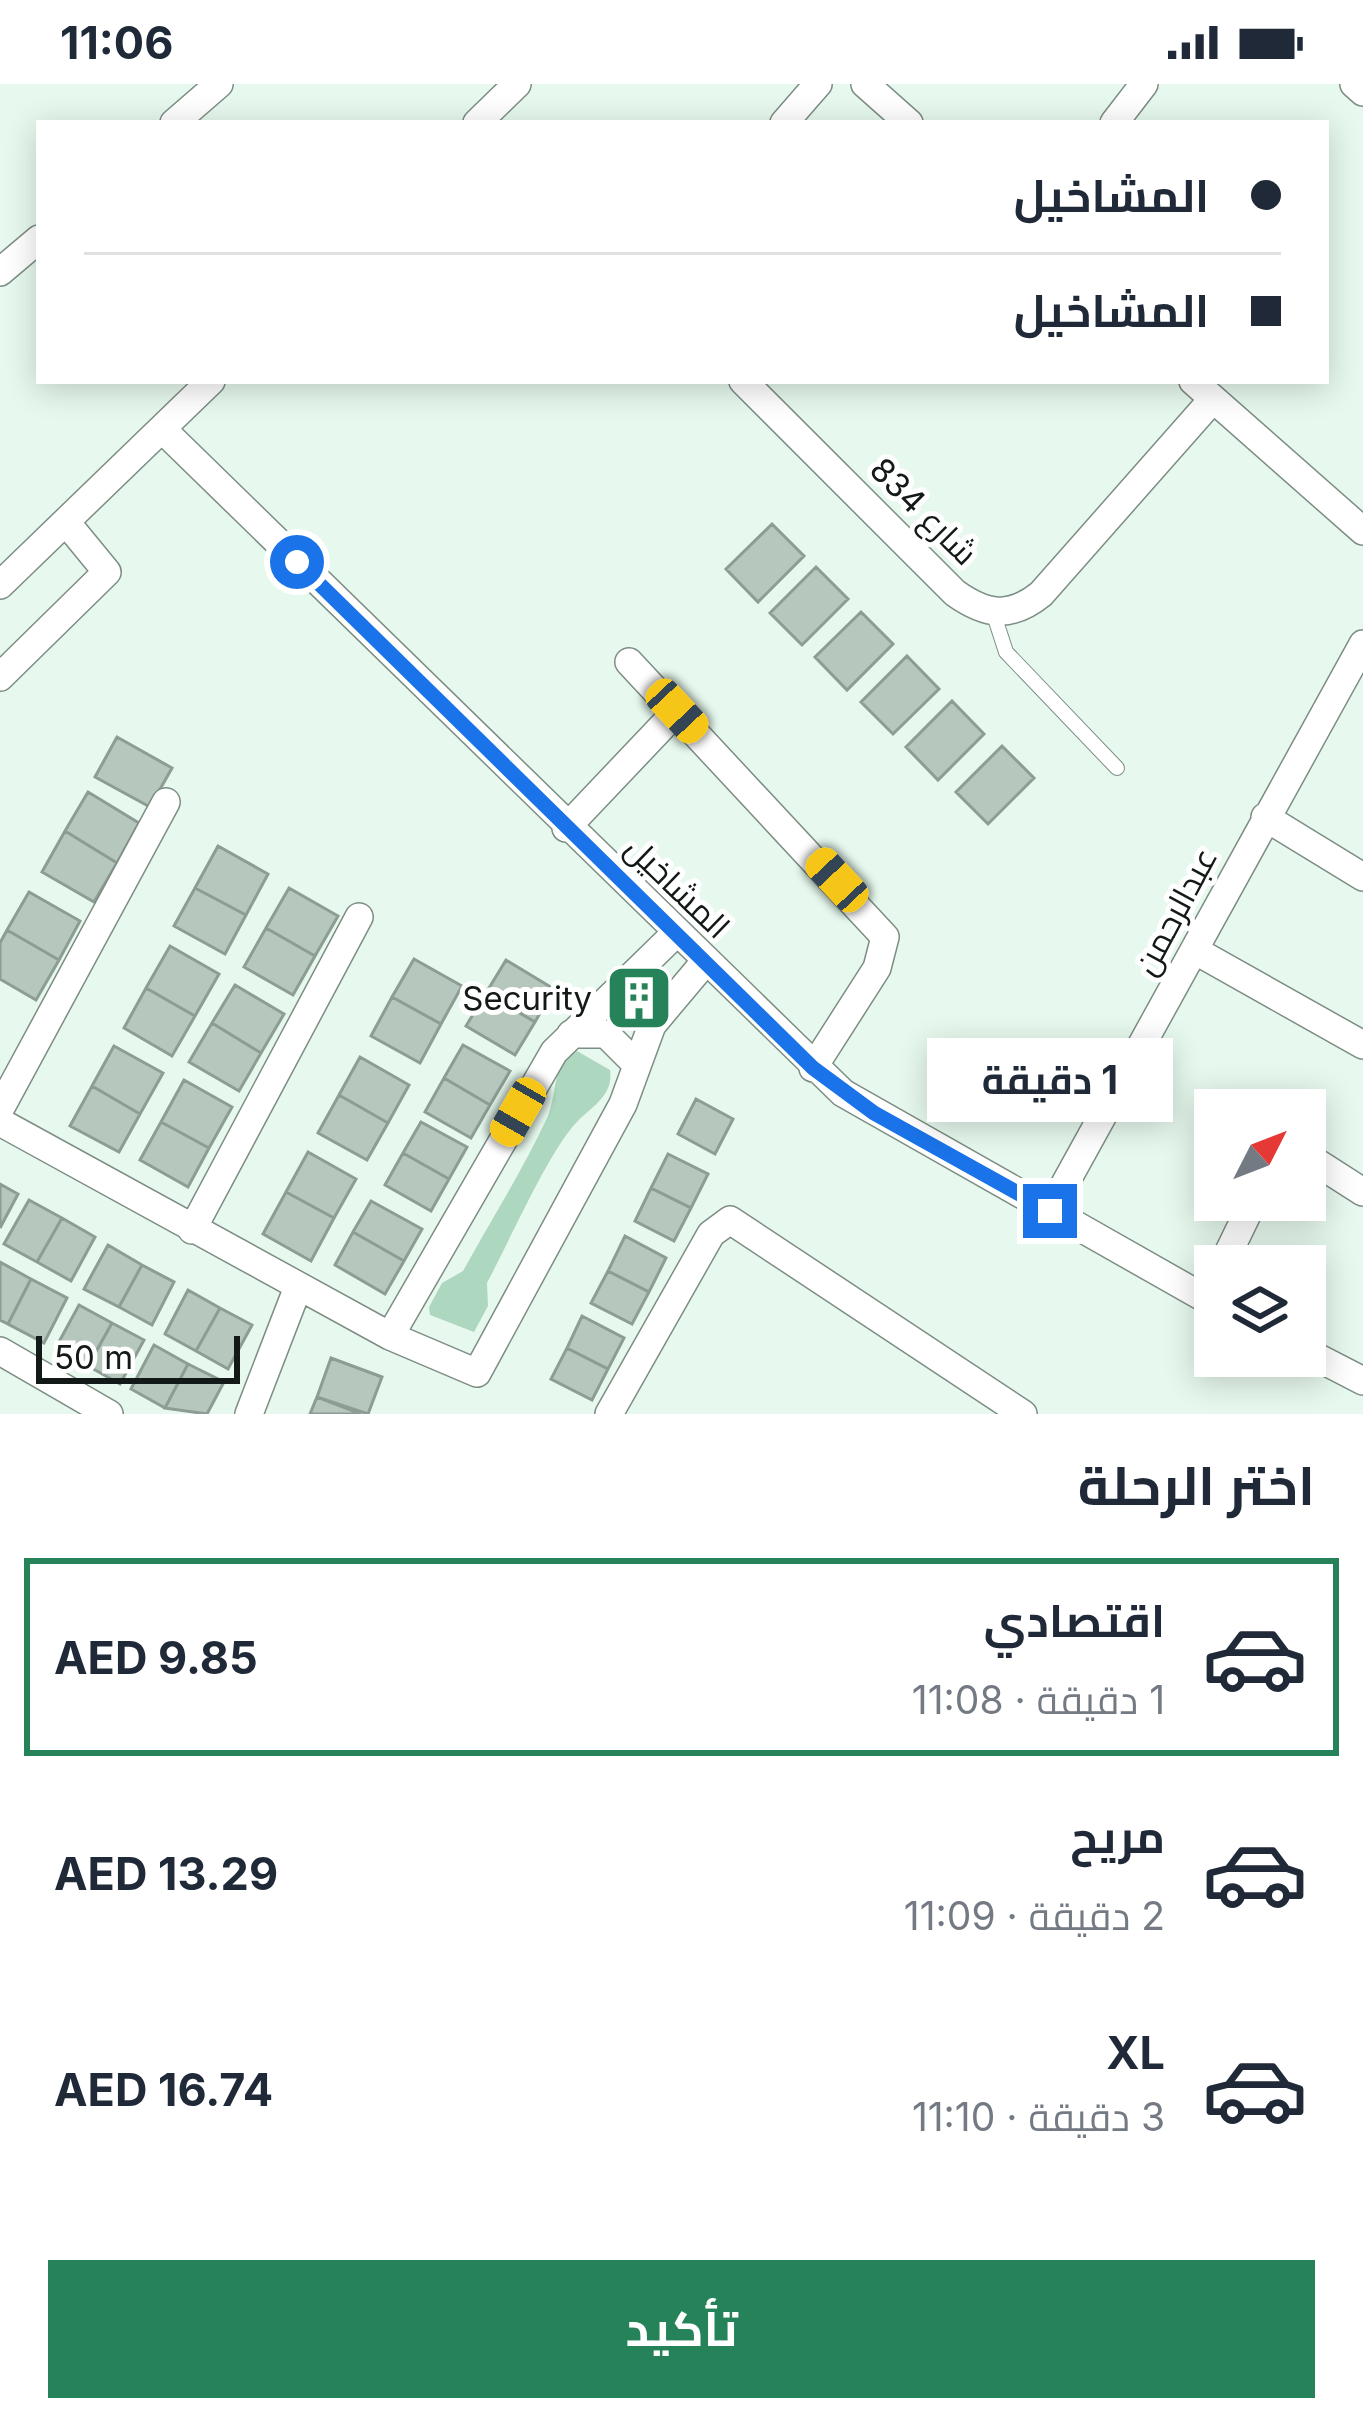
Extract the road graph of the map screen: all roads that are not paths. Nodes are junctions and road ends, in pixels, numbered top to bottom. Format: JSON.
{"nodes":[{"id":1,"x":219,"y":84,"type":"edge"},
{"id":2,"x":518,"y":84,"type":"edge"},
{"id":3,"x":818,"y":84,"type":"edge"},
{"id":4,"x":866,"y":84,"type":"edge"},
{"id":5,"x":1144,"y":84,"type":"edge"},
{"id":6,"x":1354,"y":84,"type":"edge"},
{"id":7,"x":1363,"y":92,"type":"edge"},
{"id":8,"x":177,"y":120,"type":"edge"},
{"id":9,"x":480,"y":120,"type":"edge"},
{"id":10,"x":787,"y":120,"type":"edge"},
{"id":11,"x":906,"y":120,"type":"edge"},
{"id":12,"x":1116,"y":120,"type":"edge"},
{"id":13,"x":36,"y":241,"type":"edge"},
{"id":14,"x":0,"y":272,"type":"edge"},
{"id":15,"x":208,"y":384,"type":"edge"},
{"id":16,"x":746,"y":384,"type":"edge"},
{"id":17,"x":1203,"y":390,"type":"edge"},
{"id":18,"x":162,"y":429,"type":"junction"},
{"id":19,"x":65,"y":522,"type":"junction"},
{"id":20,"x":1356,"y":522,"type":"edge"},
{"id":21,"x":0,"y":586,"type":"edge"},
{"id":22,"x":993,"y":612,"type":"junction"},
{"id":23,"x":1363,"y":644,"type":"edge"},
{"id":24,"x":629,"y":662,"type":"dead end"},
{"id":25,"x":0,"y":676,"type":"edge"},
{"id":26,"x":677,"y":711,"type":"junction"},
{"id":27,"x":1117,"y":768,"type":"dead end"},
{"id":28,"x":166,"y":802,"type":"dead end"},
{"id":29,"x":1265,"y":817,"type":"junction"},
{"id":30,"x":566,"y":828,"type":"junction"},
{"id":31,"x":1363,"y":877,"type":"edge"},
{"id":32,"x":359,"y":917,"type":"dead end"},
{"id":33,"x":675,"y":934,"type":"junction"},
{"id":34,"x":1196,"y":951,"type":"junction"},
{"id":35,"x":704,"y":963,"type":"junction"},
{"id":36,"x":571,"y":1034,"type":"junction"},
{"id":37,"x":1363,"y":1045,"type":"edge"},
{"id":38,"x":637,"y":1065,"type":"junction"},
{"id":39,"x":813,"y":1068,"type":"junction"},
{"id":40,"x":0,"y":1109,"type":"edge"},
{"id":41,"x":0,"y":1122,"type":"edge"},
{"id":42,"x":1326,"y":1165,"type":"edge"},
{"id":43,"x":1358,"y":1179,"type":"edge"},
{"id":44,"x":1050,"y":1211,"type":"junction"},
{"id":45,"x":193,"y":1231,"type":"junction"},
{"id":46,"x":1194,"y":1285,"type":"edge"},
{"id":47,"x":298,"y":1287,"type":"junction"},
{"id":48,"x":390,"y":1336,"type":"junction"},
{"id":49,"x":0,"y":1351,"type":"edge"},
{"id":50,"x":1326,"y":1362,"type":"edge"},
{"id":51,"x":1363,"y":1382,"type":"edge"},
{"id":52,"x":109,"y":1414,"type":"edge"},
{"id":53,"x":249,"y":1414,"type":"edge"},
{"id":54,"x":609,"y":1414,"type":"edge"},
{"id":55,"x":1023,"y":1414,"type":"edge"}],
"edges":[{"from":1,"to":8,"type":"street"},
{"from":2,"to":9,"type":"street"},
{"from":3,"to":10,"type":"street"},
{"from":4,"to":11,"type":"street"},
{"from":5,"to":12,"type":"street"},
{"from":6,"to":7,"type":"street"},
{"from":13,"to":14,"type":"street"},
{"from":15,"to":18,"type":"street"},
{"from":16,"to":22,"type":"street","name":"شارع 834"},
{"from":17,"to":20,"type":"street"},
{"from":17,"to":22,"type":"street"},
{"from":18,"to":19,"type":"street"},
{"from":18,"to":30,"type":"street","name":"المشاخيل"},
{"from":19,"to":21,"type":"street"},
{"from":19,"to":25,"type":"street"},
{"from":22,"to":27,"type":"lane"},
{"from":23,"to":29,"type":"street","name":"عبدالرحمن"},
{"from":24,"to":26,"type":"street"},
{"from":26,"to":30,"type":"street"},
{"from":26,"to":39,"type":"street"},
{"from":28,"to":40,"type":"street"},
{"from":29,"to":31,"type":"street"},
{"from":29,"to":34,"type":"street","name":"عبدالرحمن"},
{"from":30,"to":33,"type":"street","name":"المشاخيل"},
{"from":32,"to":45,"type":"street"},
{"from":33,"to":35,"type":"street","name":"المشاخيل"},
{"from":33,"to":36,"type":"street"},
{"from":34,"to":37,"type":"street"},
{"from":34,"to":44,"type":"street","name":"عبدالرحمن"},
{"from":35,"to":38,"type":"street"},
{"from":35,"to":39,"type":"street","name":"المشاخيل"},
{"from":36,"to":38,"type":"street"},
{"from":36,"to":48,"type":"street"},
{"from":38,"to":48,"type":"street"},
{"from":39,"to":44,"type":"street","name":"المشاخيل"},
{"from":41,"to":45,"type":"street"},
{"from":42,"to":43,"type":"street"},
{"from":44,"to":46,"type":"street","name":"المشاخيل"},
{"from":45,"to":47,"type":"street"},
{"from":47,"to":48,"type":"street"},
{"from":47,"to":53,"type":"street"},
{"from":49,"to":52,"type":"street"},
{"from":50,"to":51,"type":"street"},
{"from":54,"to":55,"type":"street"}]}
